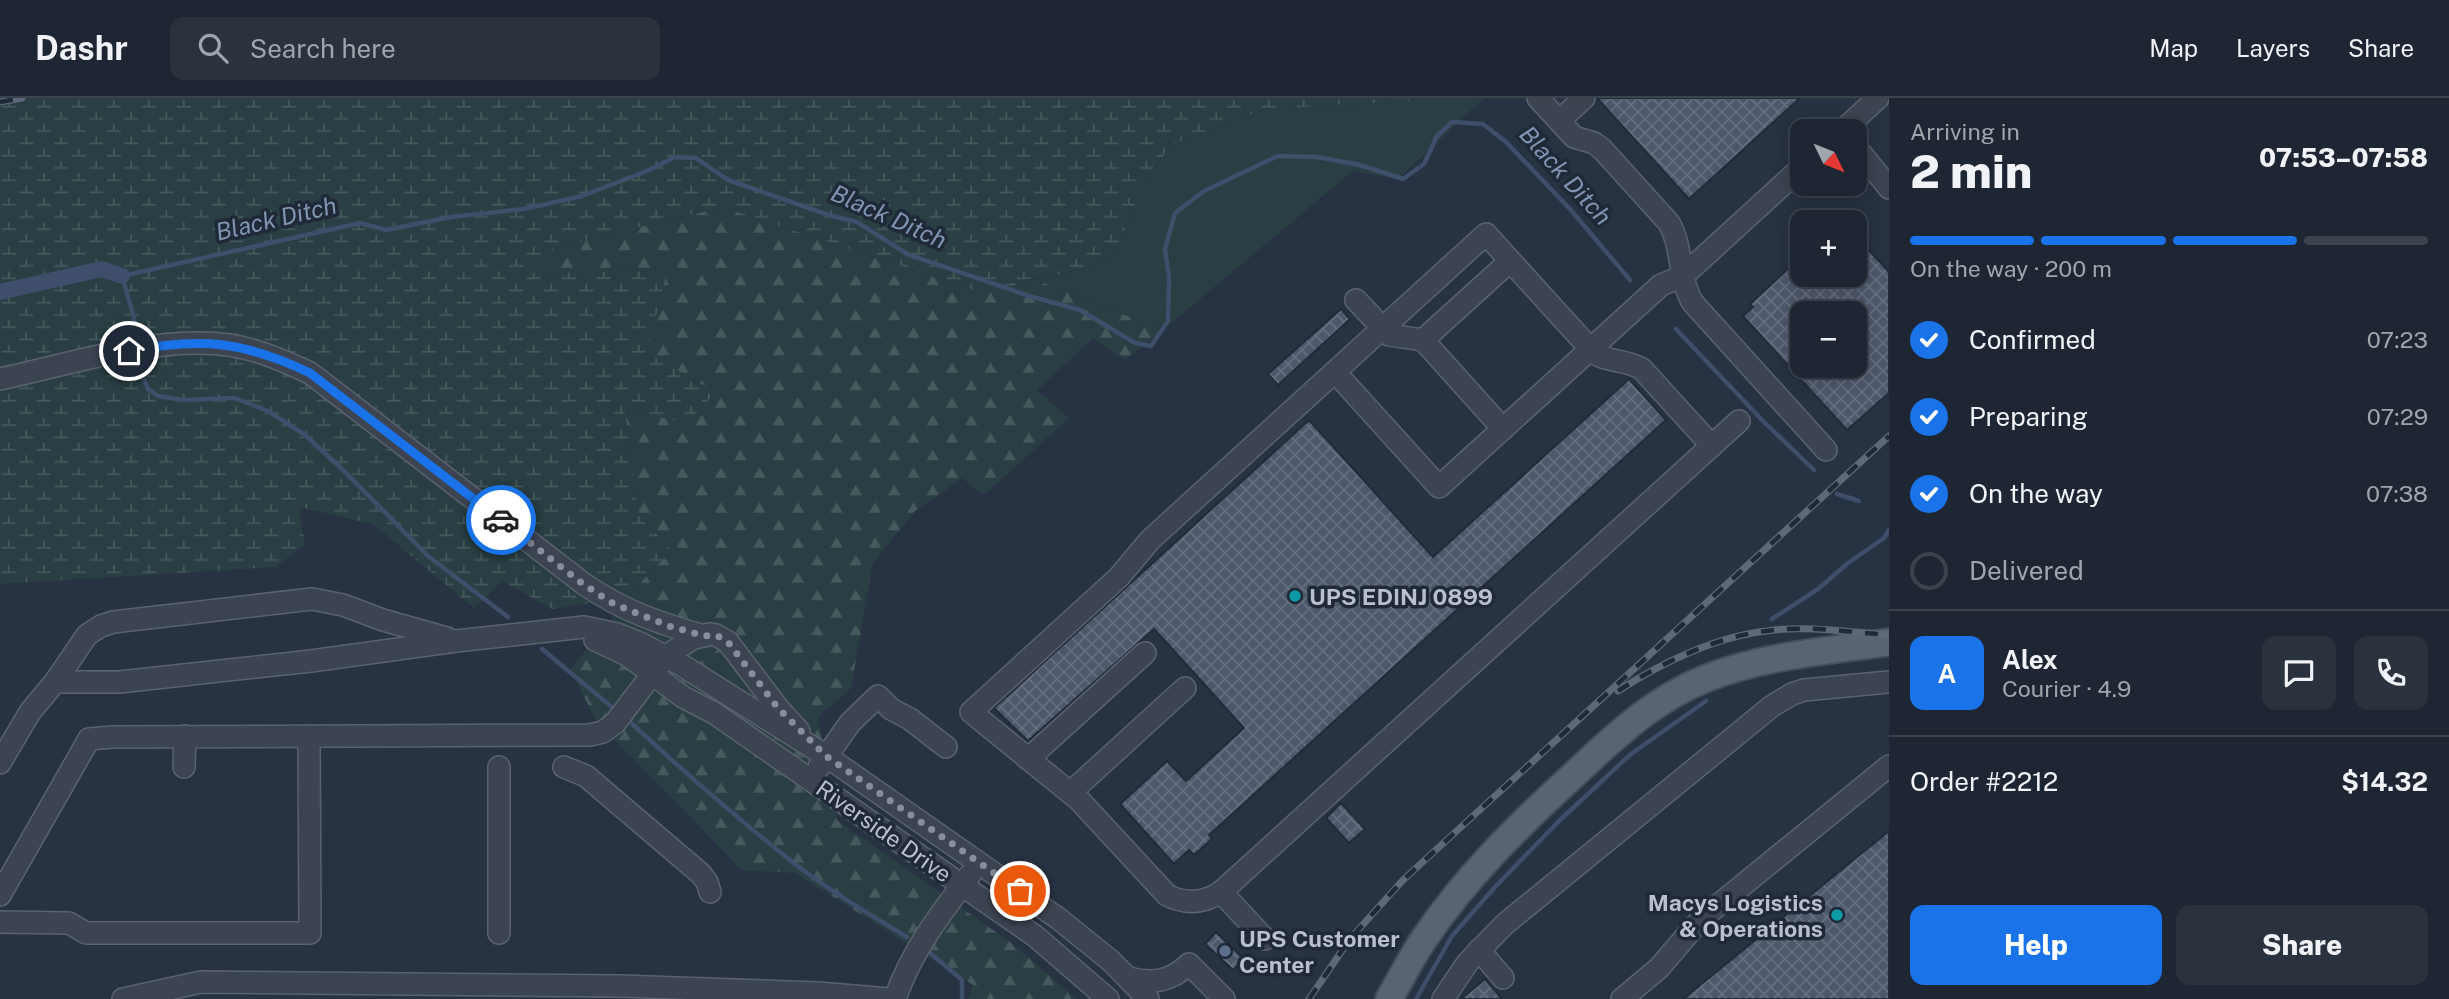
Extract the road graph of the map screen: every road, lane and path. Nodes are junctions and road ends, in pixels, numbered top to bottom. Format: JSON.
{"nodes":[{"id":1,"x":1538,"y":98,"type":"edge"},
{"id":2,"x":1584,"y":98,"type":"edge"},
{"id":3,"x":1878,"y":98,"type":"edge"},
{"id":4,"x":1855,"y":119,"type":"edge"},
{"id":5,"x":1559,"y":121,"type":"junction"},
{"id":6,"x":1867,"y":161,"type":"edge"},
{"id":7,"x":1790,"y":178,"type":"edge"},
{"id":8,"x":1889,"y":188,"type":"edge"},
{"id":9,"x":1510,"y":261,"type":"junction"},
{"id":10,"x":1683,"y":276,"type":"junction"},
{"id":11,"x":1356,"y":300,"type":"dead end"},
{"id":12,"x":1382,"y":329,"type":"junction"},
{"id":13,"x":1423,"y":341,"type":"junction"},
{"id":14,"x":1590,"y":350,"type":"junction"},
{"id":15,"x":1335,"y":372,"type":"junction"},
{"id":16,"x":0,"y":379,"type":"edge"},
{"id":17,"x":1739,"y":421,"type":"dead end"},
{"id":18,"x":1503,"y":429,"type":"junction"},
{"id":19,"x":1712,"y":446,"type":"junction"},
{"id":20,"x":1826,"y":450,"type":"dead end"},
{"id":21,"x":557,"y":631,"type":"junction"},
{"id":22,"x":704,"y":636,"type":"junction"},
{"id":23,"x":456,"y":641,"type":"junction"},
{"id":24,"x":1889,"y":642,"type":"edge"},
{"id":25,"x":1144,"y":653,"type":"dead end"},
{"id":26,"x":675,"y":661,"type":"junction"},
{"id":27,"x":653,"y":674,"type":"junction"},
{"id":28,"x":55,"y":682,"type":"junction"},
{"id":29,"x":1889,"y":682,"type":"edge"},
{"id":30,"x":1185,"y":688,"type":"dead end"},
{"id":31,"x":638,"y":695,"type":"junction"},
{"id":32,"x":683,"y":697,"type":"junction"},
{"id":33,"x":714,"y":713,"type":"junction"},
{"id":34,"x":185,"y":736,"type":"junction"},
{"id":35,"x":309,"y":736,"type":"junction"},
{"id":36,"x":946,"y":747,"type":"dead end"},
{"id":37,"x":826,"y":756,"type":"junction"},
{"id":38,"x":1028,"y":759,"type":"junction"},
{"id":39,"x":0,"y":763,"type":"edge"},
{"id":40,"x":1889,"y":766,"type":"edge"},
{"id":41,"x":499,"y":767,"type":"dead end"},
{"id":42,"x":565,"y":767,"type":"dead end"},
{"id":43,"x":184,"y":768,"type":"dead end"},
{"id":44,"x":810,"y":780,"type":"junction"},
{"id":45,"x":1070,"y":792,"type":"junction"},
{"id":46,"x":979,"y":862,"type":"junction"},
{"id":47,"x":962,"y":885,"type":"junction"},
{"id":48,"x":710,"y":892,"type":"dead end"},
{"id":49,"x":1222,"y":892,"type":"junction"},
{"id":50,"x":0,"y":895,"type":"edge"},
{"id":51,"x":0,"y":922,"type":"edge"},
{"id":52,"x":499,"y":933,"type":"dead end"},
{"id":53,"x":1265,"y":939,"type":"dead end"},
{"id":54,"x":1479,"y":950,"type":"junction"},
{"id":55,"x":1129,"y":978,"type":"junction"},
{"id":56,"x":1503,"y":978,"type":"dead end"},
{"id":57,"x":832,"y":996,"type":"edge"},
{"id":58,"x":1390,"y":998,"type":"edge"},
{"id":59,"x":123,"y":999,"type":"edge"},
{"id":60,"x":889,"y":999,"type":"edge"},
{"id":61,"x":895,"y":999,"type":"edge"},
{"id":62,"x":1108,"y":999,"type":"edge"},
{"id":63,"x":1148,"y":999,"type":"edge"},
{"id":64,"x":1224,"y":999,"type":"edge"},
{"id":65,"x":1443,"y":999,"type":"edge"},
{"id":66,"x":1622,"y":999,"type":"edge"}],
"edges":[{"from":1,"to":5,"type":"street"},
{"from":2,"to":5,"type":"street"},
{"from":3,"to":4,"type":"street"},
{"from":5,"to":10,"type":"street"},
{"from":6,"to":8,"type":"street"},
{"from":7,"to":10,"type":"street"},
{"from":9,"to":12,"type":"street"},
{"from":9,"to":13,"type":"street"},
{"from":9,"to":14,"type":"street"},
{"from":10,"to":14,"type":"street"},
{"from":10,"to":20,"type":"street"},
{"from":11,"to":12,"type":"street"},
{"from":12,"to":13,"type":"street"},
{"from":12,"to":15,"type":"street"},
{"from":13,"to":18,"type":"street"},
{"from":14,"to":18,"type":"street"},
{"from":14,"to":19,"type":"street"},
{"from":15,"to":18,"type":"street"},
{"from":15,"to":38,"type":"street"},
{"from":16,"to":22,"type":"street"},
{"from":17,"to":19,"type":"street"},
{"from":19,"to":49,"type":"street"},
{"from":21,"to":23,"type":"street","name":"Riverside Drive"},
{"from":21,"to":26,"type":"street","name":"Riverside Drive"},
{"from":21,"to":27,"type":"street","name":"Riverside Drive"},
{"from":22,"to":26,"type":"street"},
{"from":22,"to":37,"type":"street"},
{"from":23,"to":28,"type":"street","name":"Riverside Drive"},
{"from":23,"to":28,"type":"street"},
{"from":24,"to":58,"type":"main road"},
{"from":25,"to":38,"type":"street"},
{"from":26,"to":27,"type":"street"},
{"from":26,"to":33,"type":"street"},
{"from":26,"to":37,"type":"street","name":"Riverside Drive"},
{"from":27,"to":31,"type":"street"},
{"from":27,"to":32,"type":"street","name":"Riverside Drive"},
{"from":28,"to":39,"type":"street"},
{"from":29,"to":54,"type":"street"},
{"from":30,"to":45,"type":"street"},
{"from":31,"to":32,"type":"street"},
{"from":31,"to":35,"type":"street"},
{"from":32,"to":33,"type":"street","name":"Riverside Drive"},
{"from":33,"to":44,"type":"street","name":"Riverside Drive"},
{"from":34,"to":35,"type":"street"},
{"from":34,"to":43,"type":"street"},
{"from":34,"to":50,"type":"street"},
{"from":35,"to":51,"type":"street"},
{"from":36,"to":37,"type":"street"},
{"from":37,"to":44,"type":"street"},
{"from":37,"to":46,"type":"street","name":"Riverside Drive"},
{"from":38,"to":45,"type":"street"},
{"from":40,"to":66,"type":"street"},
{"from":41,"to":52,"type":"street"},
{"from":42,"to":48,"type":"street"},
{"from":44,"to":47,"type":"street","name":"Riverside Drive"},
{"from":45,"to":49,"type":"street"},
{"from":46,"to":47,"type":"street"},
{"from":46,"to":55,"type":"street","name":"Riverside Drive"},
{"from":47,"to":61,"type":"street"},
{"from":47,"to":62,"type":"street","name":"Riverside Drive"},
{"from":49,"to":53,"type":"street"},
{"from":54,"to":56,"type":"street"},
{"from":54,"to":65,"type":"street"},
{"from":55,"to":63,"type":"street","name":"Riverside Drive"},
{"from":55,"to":64,"type":"street"},
{"from":57,"to":59,"type":"street"},
{"from":57,"to":60,"type":"street"}]}
